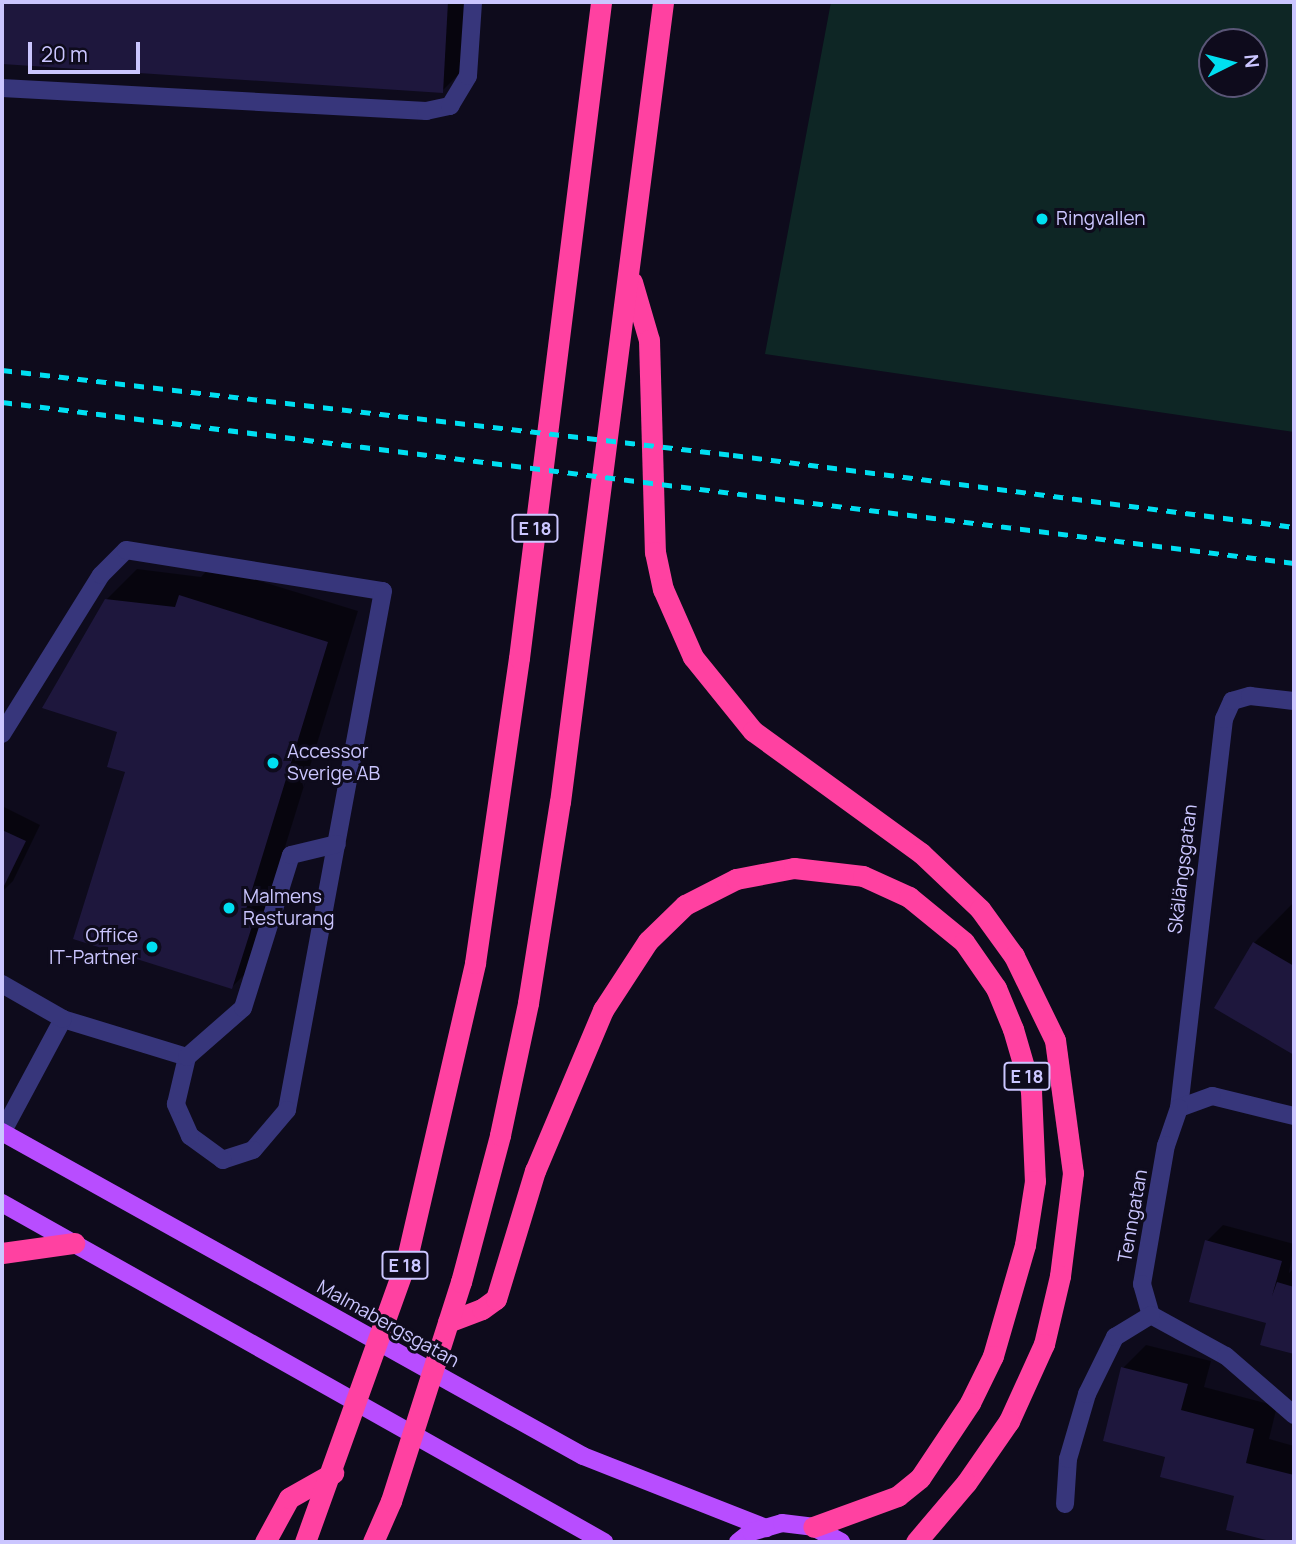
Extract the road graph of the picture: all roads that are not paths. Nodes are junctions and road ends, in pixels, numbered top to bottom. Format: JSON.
{"nodes":[{"id":1,"x":472,"y":2,"type":"edge"},
{"id":2,"x":601,"y":2,"type":"edge"},
{"id":3,"x":663,"y":2,"type":"edge"},
{"id":4,"x":2,"y":88,"type":"edge"},
{"id":5,"x":629,"y":273,"type":"junction"},
{"id":6,"x":1294,"y":701,"type":"edge"},
{"id":7,"x":2,"y":734,"type":"edge"},
{"id":8,"x":337,"y":844,"type":"junction"},
{"id":9,"x":2,"y":984,"type":"edge"},
{"id":10,"x":63,"y":1019,"type":"junction"},
{"id":11,"x":187,"y":1057,"type":"junction"},
{"id":12,"x":1179,"y":1108,"type":"junction"},
{"id":13,"x":1294,"y":1116,"type":"edge"},
{"id":14,"x":2,"y":1133,"type":"edge"},
{"id":15,"x":1164,"y":1156,"type":"joint"},
{"id":16,"x":2,"y":1203,"type":"edge"},
{"id":17,"x":74,"y":1243,"type":"junction"},
{"id":18,"x":2,"y":1253,"type":"edge"},
{"id":19,"x":1151,"y":1315,"type":"junction"},
{"id":20,"x":448,"y":1322,"type":"junction"},
{"id":21,"x":1294,"y":1415,"type":"edge"},
{"id":22,"x":333,"y":1473,"type":"junction"},
{"id":23,"x":1065,"y":1504,"type":"dead end"},
{"id":24,"x":813,"y":1527,"type":"junction"},
{"id":25,"x":766,"y":1528,"type":"junction"},
{"id":26,"x":265,"y":1542,"type":"edge"},
{"id":27,"x":305,"y":1542,"type":"edge"},
{"id":28,"x":373,"y":1542,"type":"edge"},
{"id":29,"x":604,"y":1542,"type":"edge"},
{"id":30,"x":738,"y":1542,"type":"edge"},
{"id":31,"x":841,"y":1542,"type":"edge"},
{"id":32,"x":916,"y":1542,"type":"edge"}],
"edges":[{"from":1,"to":4,"type":"street"},
{"from":2,"to":22,"type":"highway","number":"E 18"},
{"from":3,"to":5,"type":"highway","number":"E 18"},
{"from":5,"to":20,"type":"highway","number":"E 18"},
{"from":5,"to":32,"type":"highway","number":"E 18"},
{"from":6,"to":12,"type":"street","name":"Skälängsgatan"},
{"from":7,"to":8,"type":"street"},
{"from":8,"to":11,"type":"street"},
{"from":8,"to":11,"type":"street"},
{"from":9,"to":10,"type":"street"},
{"from":10,"to":11,"type":"street"},
{"from":10,"to":14,"type":"street"},
{"from":12,"to":13,"type":"street"},
{"from":12,"to":15,"type":"street","name":"Skälängsgatan"},
{"from":14,"to":25,"type":"main road","name":"Malmabergsgatan"},
{"from":15,"to":19,"type":"street","name":"Tenngatan"},
{"from":16,"to":17,"type":"main road"},
{"from":17,"to":18,"type":"highway"},
{"from":17,"to":29,"type":"main road"},
{"from":19,"to":21,"type":"street"},
{"from":19,"to":23,"type":"street"},
{"from":20,"to":24,"type":"highway","number":"E 18"},
{"from":20,"to":28,"type":"highway","number":"E 18"},
{"from":22,"to":26,"type":"highway"},
{"from":22,"to":27,"type":"highway","number":"E 18"},
{"from":24,"to":25,"type":"main road"},
{"from":24,"to":31,"type":"main road"},
{"from":25,"to":30,"type":"main road"}]}
